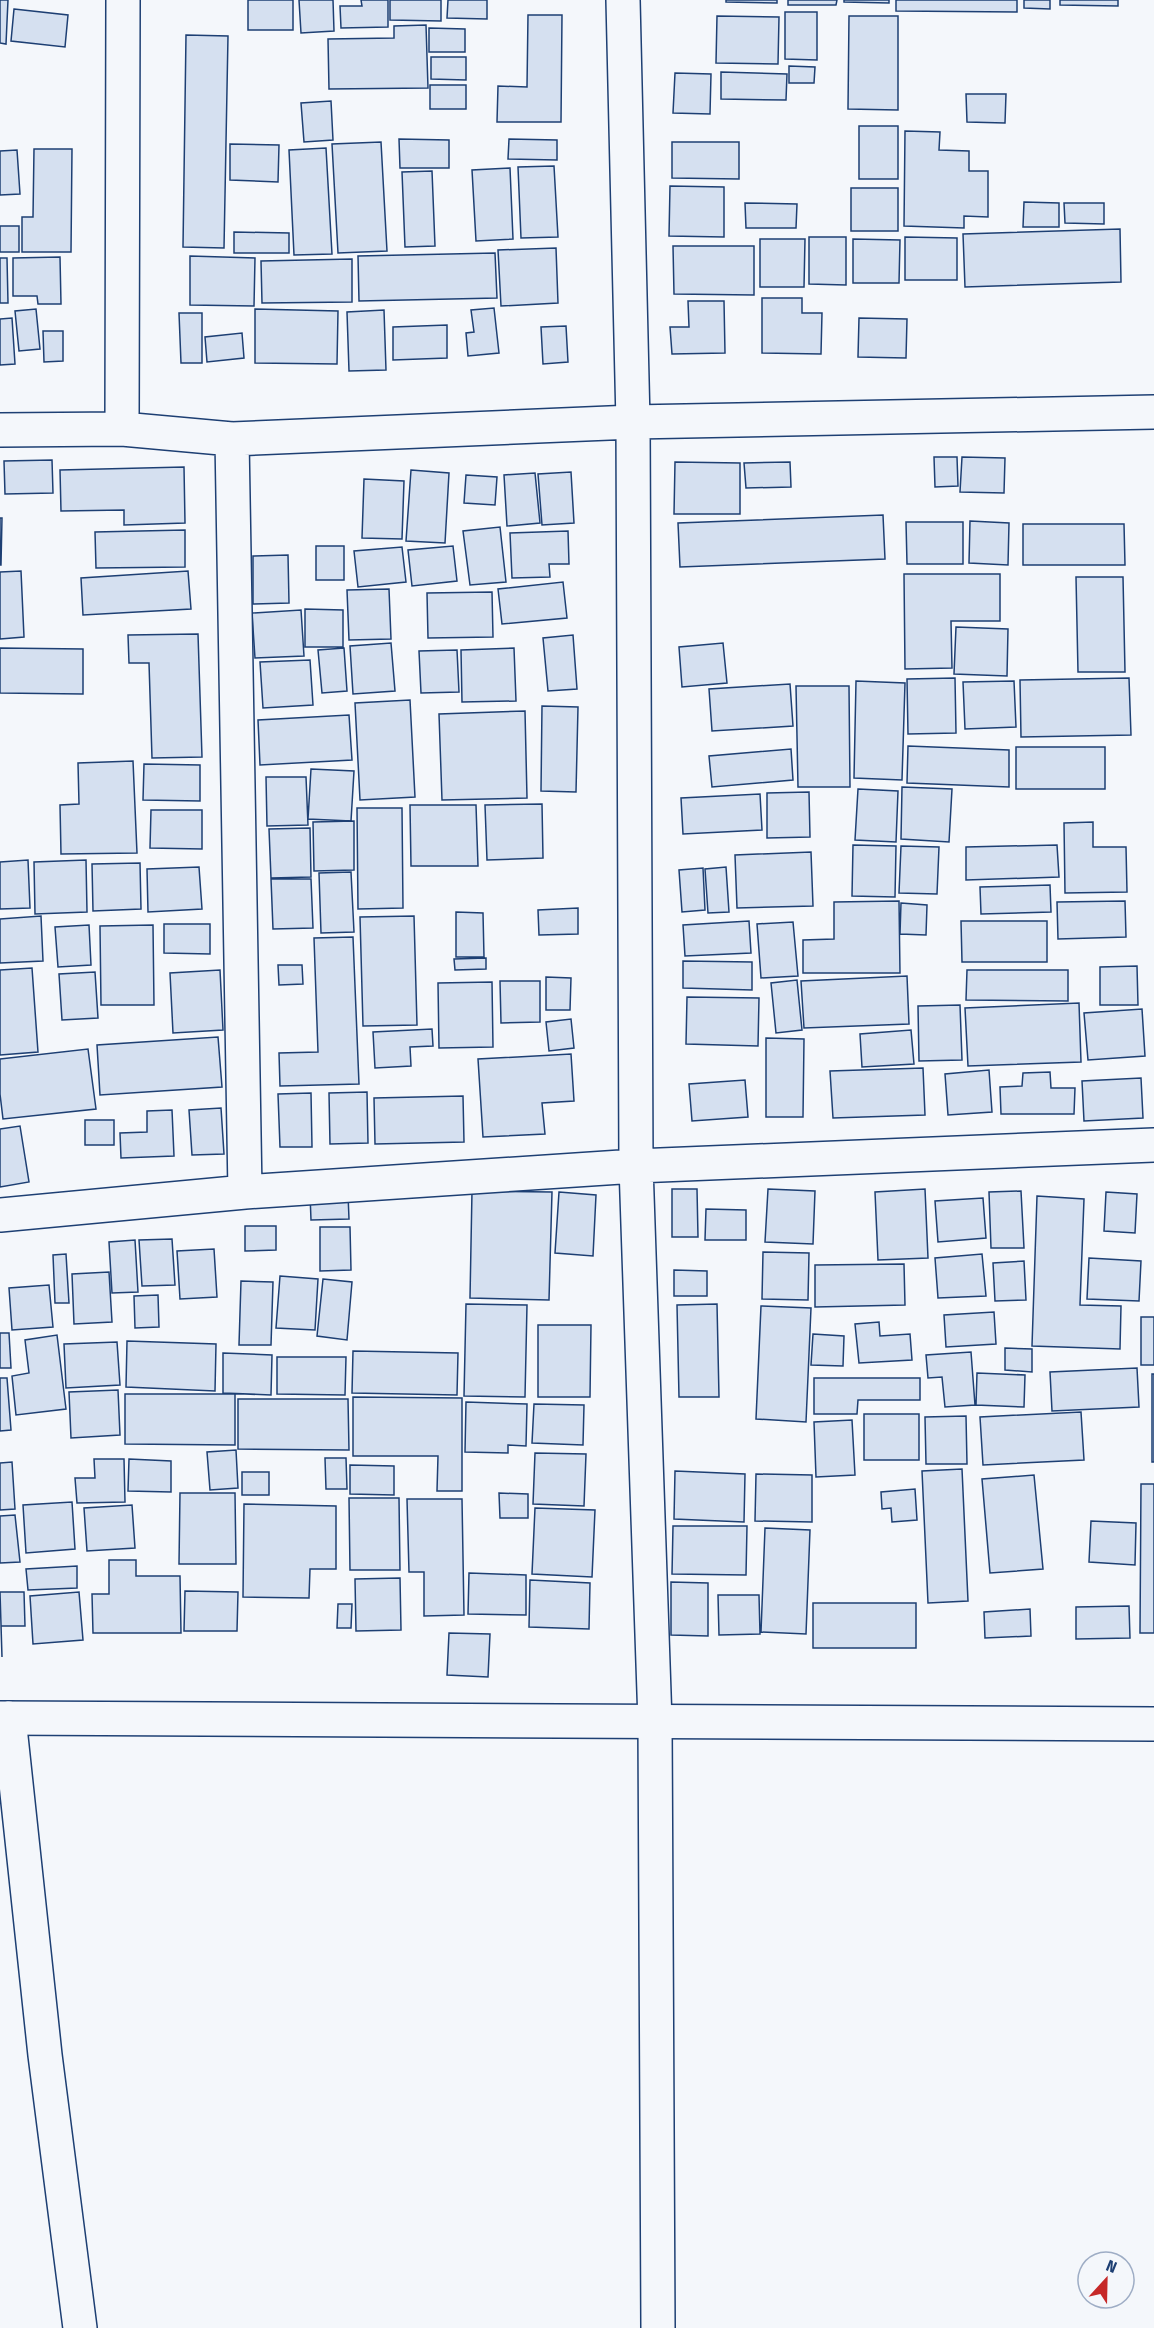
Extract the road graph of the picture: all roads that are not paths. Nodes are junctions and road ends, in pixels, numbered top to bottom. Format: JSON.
{"nodes":[{"id":1,"x":123,"y":0,"type":"edge"},
{"id":2,"x":623,"y":0,"type":"edge"},
{"id":3,"x":1154,"y":412,"type":"edge"},
{"id":4,"x":633,"y":422,"type":"junction"},
{"id":5,"x":122,"y":429,"type":"junction"},
{"id":6,"x":0,"y":430,"type":"edge"},
{"id":7,"x":232,"y":439,"type":"junction"},
{"id":8,"x":1154,"y":1145,"type":"edge"},
{"id":9,"x":636,"y":1166,"type":"junction"},
{"id":10,"x":245,"y":1192,"type":"junction"},
{"id":11,"x":0,"y":1215,"type":"edge"},
{"id":12,"x":5,"y":1718,"type":"edge"},
{"id":13,"x":655,"y":1722,"type":"junction"},
{"id":14,"x":1154,"y":1724,"type":"edge"},
{"id":15,"x":80,"y":2328,"type":"edge"},
{"id":16,"x":658,"y":2328,"type":"edge"}],
"edges":[{"from":1,"to":5,"type":"street"},
{"from":2,"to":4,"type":"street"},
{"from":3,"to":4,"type":"street"},
{"from":4,"to":7,"type":"street"},
{"from":4,"to":9,"type":"street"},
{"from":5,"to":6,"type":"street"},
{"from":5,"to":7,"type":"street"},
{"from":7,"to":10,"type":"street"},
{"from":8,"to":9,"type":"street"},
{"from":9,"to":10,"type":"street"},
{"from":9,"to":13,"type":"street"},
{"from":10,"to":11,"type":"street"},
{"from":12,"to":13,"type":"street"},
{"from":12,"to":15,"type":"street"},
{"from":13,"to":14,"type":"street"},
{"from":13,"to":16,"type":"street"}]}
